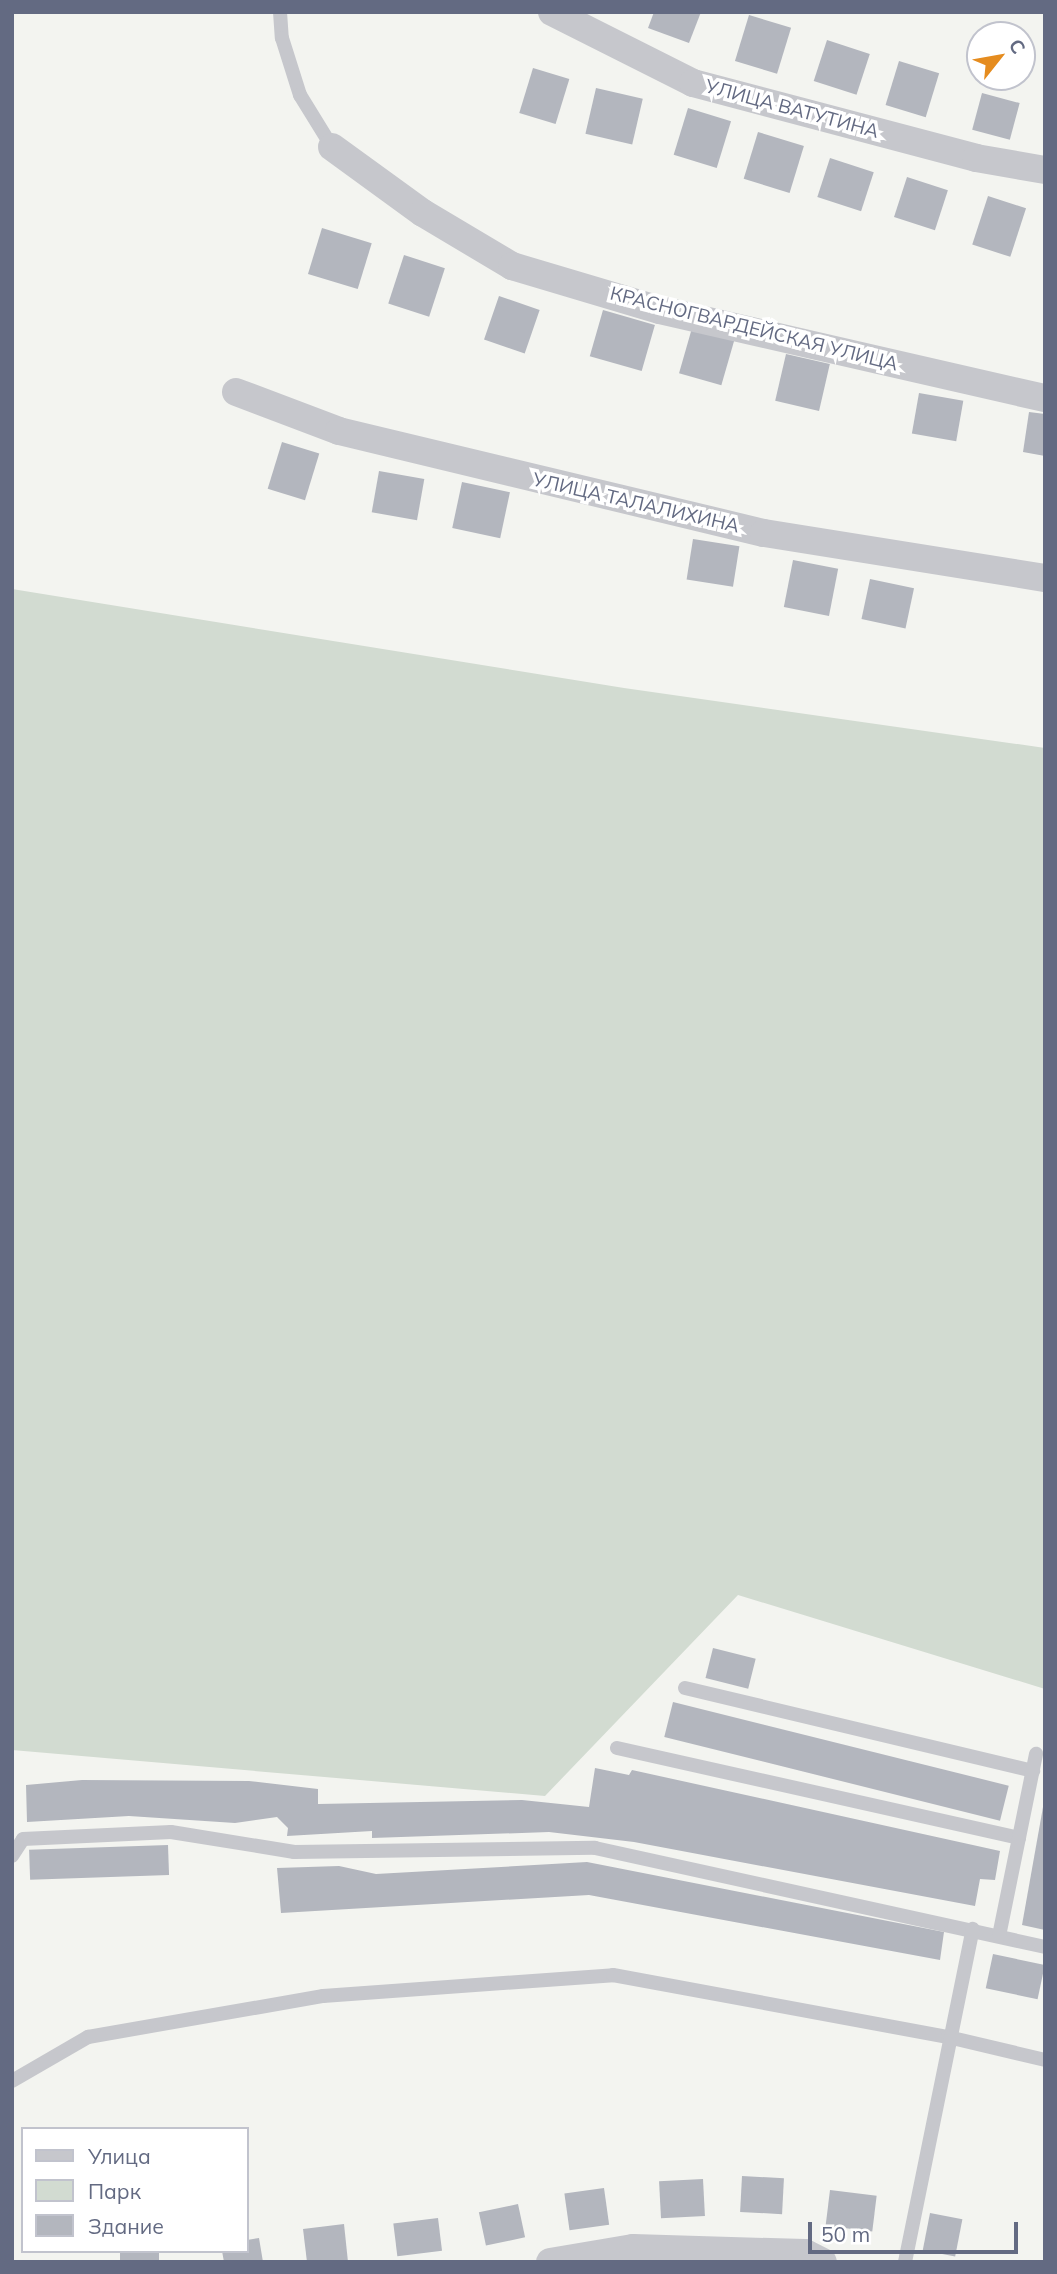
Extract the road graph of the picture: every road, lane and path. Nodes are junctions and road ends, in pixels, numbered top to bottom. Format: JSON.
{"nodes":[{"id":1,"x":280,"y":12,"type":"edge"},
{"id":2,"x":552,"y":12,"type":"edge"},
{"id":3,"x":332,"y":146,"type":"joint"},
{"id":4,"x":1045,"y":170,"type":"edge"},
{"id":5,"x":236,"y":392,"type":"dead end"},
{"id":6,"x":1045,"y":398,"type":"edge"},
{"id":7,"x":1045,"y":578,"type":"edge"},
{"id":8,"x":685,"y":1688,"type":"dead end"},
{"id":9,"x":617,"y":1748,"type":"dead end"},
{"id":10,"x":1036,"y":1754,"type":"dead end"},
{"id":11,"x":1033,"y":1771,"type":"junction"},
{"id":12,"x":1019,"y":1838,"type":"junction"},
{"id":13,"x":12,"y":1856,"type":"edge"},
{"id":14,"x":973,"y":1929,"type":"junction"},
{"id":15,"x":999,"y":1936,"type":"junction"},
{"id":16,"x":1045,"y":1947,"type":"edge"},
{"id":17,"x":948,"y":2037,"type":"junction"},
{"id":18,"x":1045,"y":2060,"type":"edge"},
{"id":19,"x":12,"y":2081,"type":"edge"},
{"id":20,"x":550,"y":2262,"type":"edge"},
{"id":21,"x":823,"y":2262,"type":"edge"},
{"id":22,"x":905,"y":2262,"type":"edge"}],
"edges":[{"from":1,"to":3,"type":"lane"},
{"from":2,"to":4,"type":"street","name":"УЛИЦА ВАТУТИНА"},
{"from":3,"to":6,"type":"street","name":"КРАСНОГВАРДЕЙСКАЯ УЛИЦА"},
{"from":5,"to":7,"type":"street","name":"УЛИЦА ТАЛАЛИХИНА"},
{"from":8,"to":11,"type":"lane"},
{"from":9,"to":12,"type":"lane"},
{"from":10,"to":11,"type":"lane"},
{"from":11,"to":12,"type":"lane"},
{"from":12,"to":15,"type":"lane"},
{"from":13,"to":14,"type":"lane"},
{"from":14,"to":15,"type":"lane"},
{"from":14,"to":17,"type":"lane"},
{"from":15,"to":16,"type":"lane"},
{"from":17,"to":18,"type":"lane"},
{"from":17,"to":19,"type":"lane"},
{"from":17,"to":22,"type":"lane"},
{"from":20,"to":21,"type":"street"}]}
